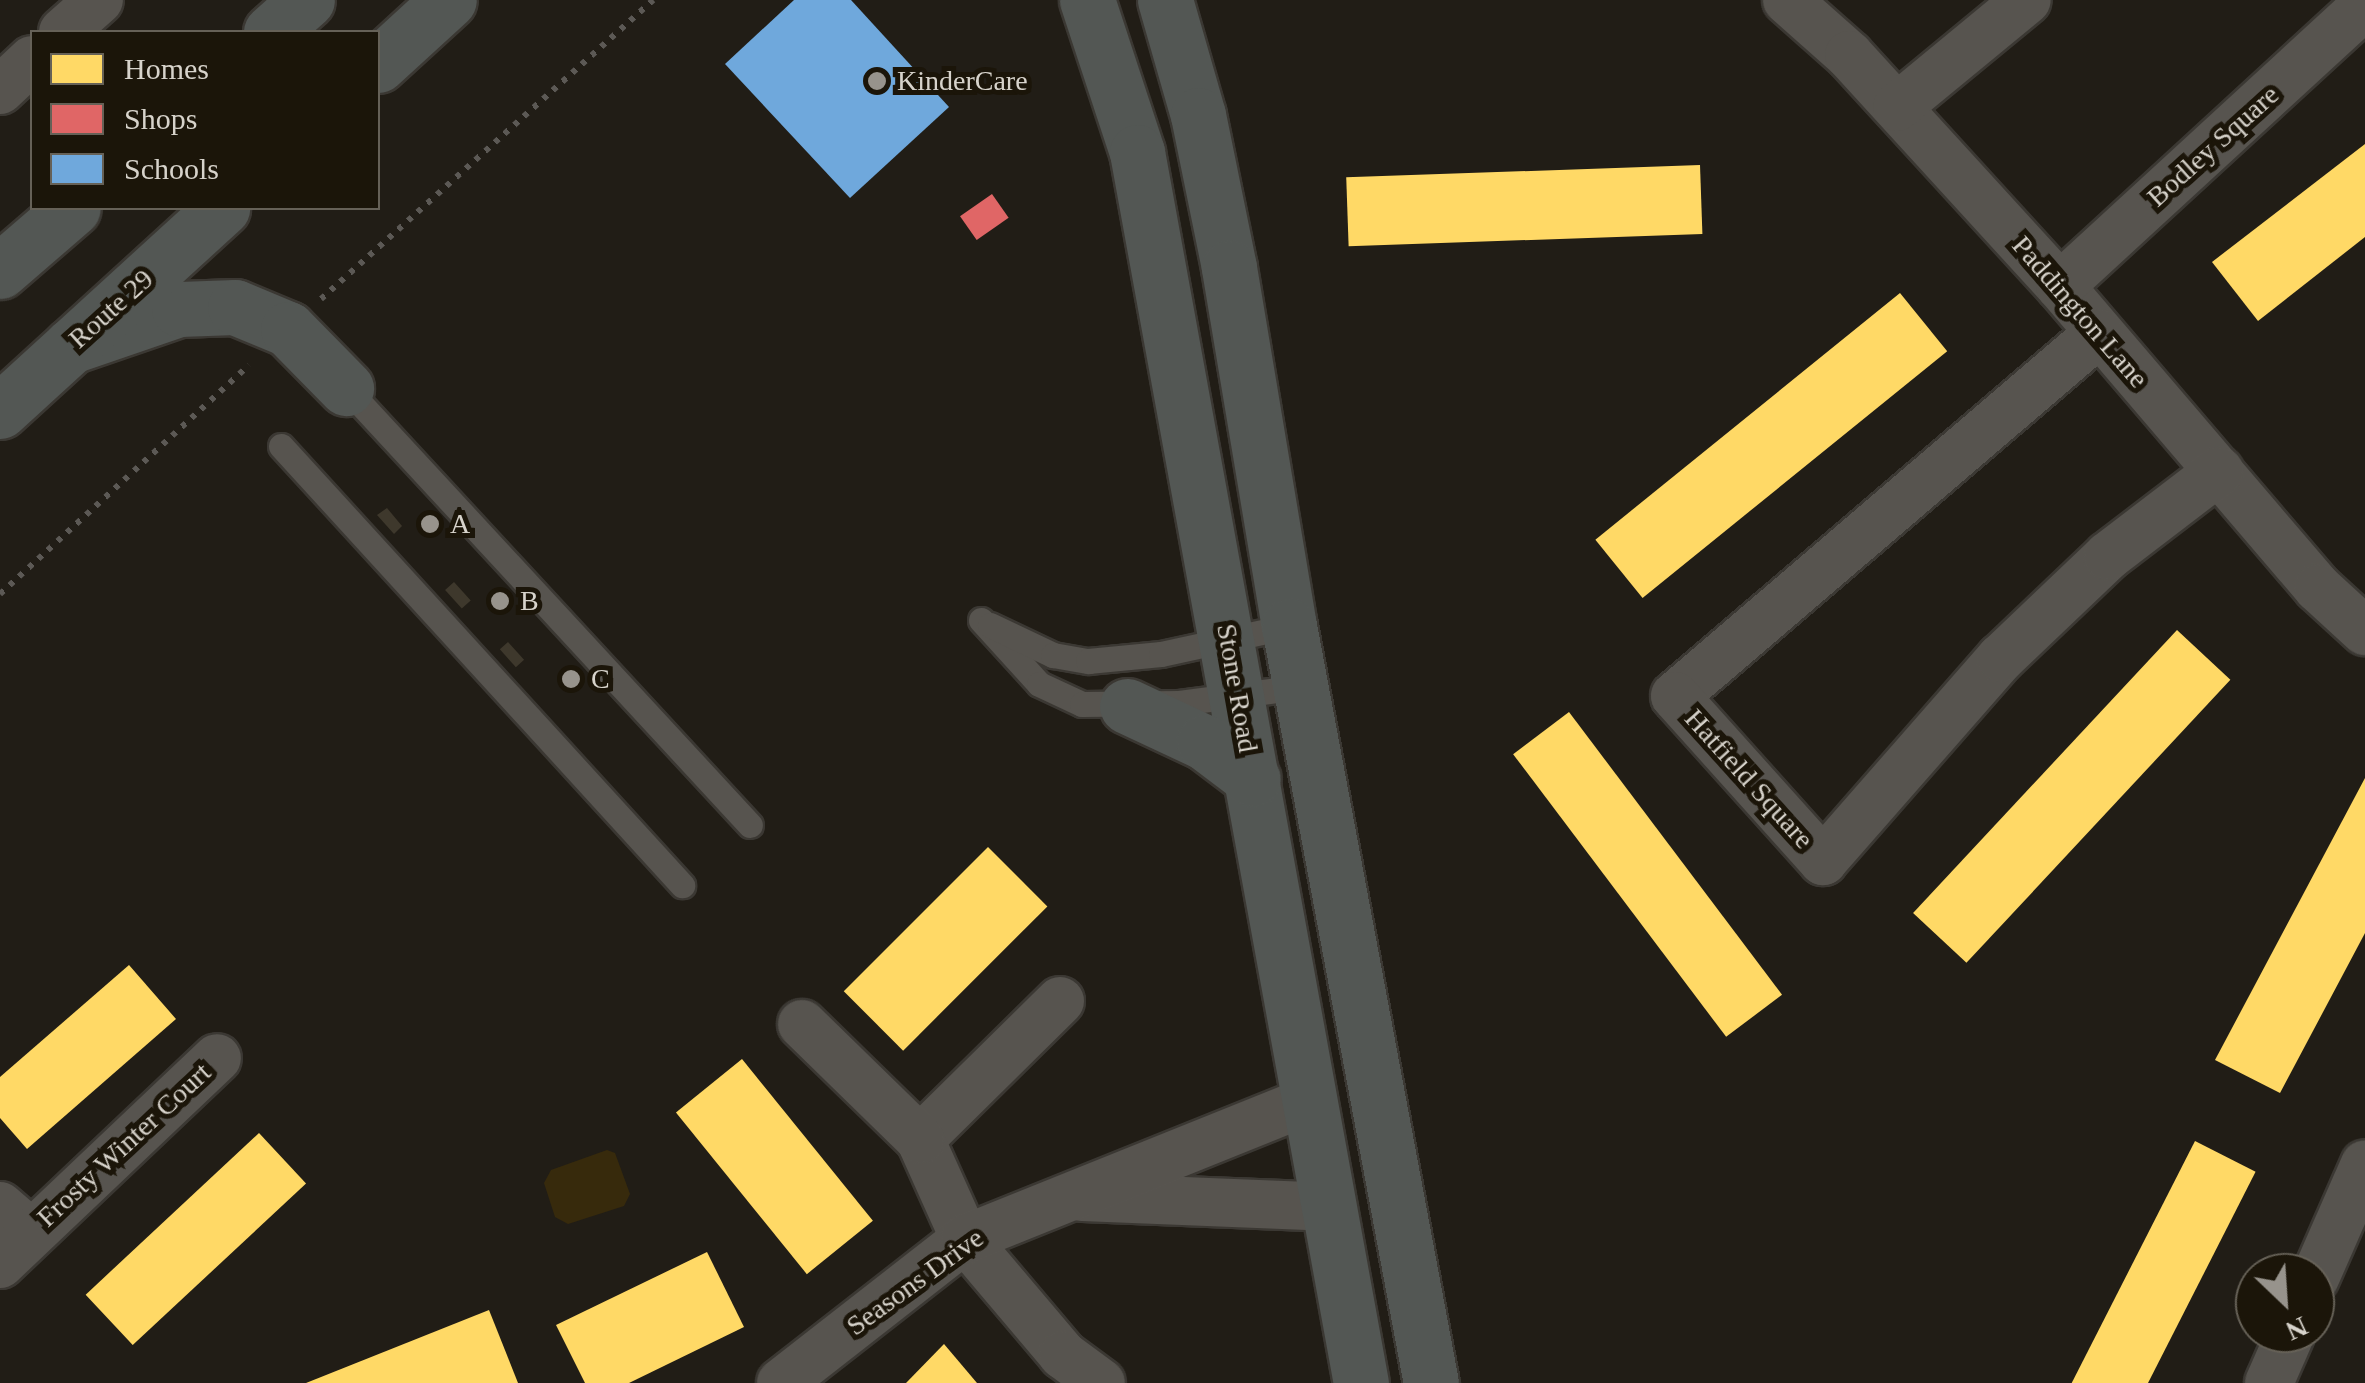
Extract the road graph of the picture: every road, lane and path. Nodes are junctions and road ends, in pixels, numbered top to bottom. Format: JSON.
{"nodes":[{"id":1,"x":307,"y":0,"type":"edge"},
{"id":2,"x":449,"y":0,"type":"edge"},
{"id":3,"x":1087,"y":0,"type":"edge"},
{"id":4,"x":1165,"y":0,"type":"edge"},
{"id":5,"x":1787,"y":0,"type":"edge"},
{"id":6,"x":2027,"y":0,"type":"edge"},
{"id":7,"x":2365,"y":6,"type":"edge"},
{"id":8,"x":273,"y":30,"type":"edge"},
{"id":9,"x":30,"y":62,"type":"edge"},
{"id":10,"x":380,"y":63,"type":"edge"},
{"id":11,"x":0,"y":90,"type":"edge"},
{"id":12,"x":1896,"y":107,"type":"junction"},
{"id":13,"x":71,"y":210,"type":"edge"},
{"id":14,"x":220,"y":210,"type":"edge"},
{"id":15,"x":0,"y":270,"type":"edge"},
{"id":16,"x":2060,"y":286,"type":"junction"},
{"id":17,"x":2099,"y":333,"type":"junction"},
{"id":18,"x":71,"y":346,"type":"junction"},
{"id":19,"x":346,"y":388,"type":"joint"},
{"id":20,"x":0,"y":411,"type":"edge"},
{"id":21,"x":281,"y":446,"type":"dead end"},
{"id":22,"x":2219,"y":471,"type":"junction"},
{"id":23,"x":1289,"y":626,"type":"junction"},
{"id":24,"x":2365,"y":631,"type":"edge"},
{"id":25,"x":1228,"y":638,"type":"junction"},
{"id":26,"x":1302,"y":687,"type":"junction"},
{"id":27,"x":1240,"y":698,"type":"junction"},
{"id":28,"x":1128,"y":706,"type":"junction"},
{"id":29,"x":1253,"y":779,"type":"junction"},
{"id":30,"x":750,"y":825,"type":"dead end"},
{"id":31,"x":682,"y":885,"type":"dead end"},
{"id":32,"x":1060,"y":1001,"type":"dead end"},
{"id":33,"x":802,"y":1024,"type":"dead end"},
{"id":34,"x":217,"y":1058,"type":"dead end"},
{"id":35,"x":1310,"y":1100,"type":"junction"},
{"id":36,"x":920,"y":1139,"type":"junction"},
{"id":37,"x":2365,"y":1164,"type":"edge"},
{"id":38,"x":1058,"y":1196,"type":"junction"},
{"id":39,"x":1328,"y":1207,"type":"junction"},
{"id":40,"x":10,"y":1234,"type":"edge"},
{"id":41,"x":965,"y":1239,"type":"junction"},
{"id":42,"x":2326,"y":1253,"type":"edge"},
{"id":43,"x":2281,"y":1353,"type":"edge"},
{"id":44,"x":780,"y":1383,"type":"edge"},
{"id":45,"x":1101,"y":1383,"type":"edge"},
{"id":46,"x":1361,"y":1383,"type":"edge"},
{"id":47,"x":1431,"y":1383,"type":"edge"},
{"id":48,"x":2268,"y":1383,"type":"edge"}],
"edges":[{"from":1,"to":8,"type":"main road"},
{"from":2,"to":10,"type":"main road"},
{"from":3,"to":25,"type":"main road","name":"Stone Road"},
{"from":4,"to":23,"type":"main road"},
{"from":5,"to":12,"type":"street","name":"Paddington Lane"},
{"from":6,"to":12,"type":"street"},
{"from":7,"to":16,"type":"street","name":"Bodley Square"},
{"from":9,"to":11,"type":"street"},
{"from":12,"to":16,"type":"street","name":"Paddington Lane"},
{"from":13,"to":15,"type":"main road"},
{"from":14,"to":18,"type":"main road","name":"Route 29"},
{"from":16,"to":17,"type":"street","name":"Paddington Lane"},
{"from":17,"to":22,"type":"street","name":"Paddington Lane"},
{"from":17,"to":22,"type":"street","name":"Hatfield Square"},
{"from":18,"to":19,"type":"main road"},
{"from":18,"to":20,"type":"main road","name":"Route 29"},
{"from":19,"to":30,"type":"lane"},
{"from":21,"to":31,"type":"lane"},
{"from":22,"to":24,"type":"street","name":"Paddington Lane"},
{"from":23,"to":25,"type":"lane"},
{"from":23,"to":26,"type":"main road"},
{"from":25,"to":27,"type":"main road","name":"Stone Road"},
{"from":25,"to":28,"type":"lane"},
{"from":26,"to":27,"type":"lane"},
{"from":26,"to":47,"type":"main road"},
{"from":27,"to":28,"type":"lane"},
{"from":27,"to":29,"type":"main road","name":"Stone Road"},
{"from":28,"to":29,"type":"main road"},
{"from":29,"to":35,"type":"main road","name":"Stone Road"},
{"from":32,"to":36,"type":"street"},
{"from":33,"to":36,"type":"street"},
{"from":34,"to":40,"type":"street","name":"Frosty Winter Court"},
{"from":35,"to":38,"type":"street","name":"Seasons Drive"},
{"from":35,"to":39,"type":"main road","name":"Stone Road"},
{"from":36,"to":41,"type":"street"},
{"from":37,"to":42,"type":"street"},
{"from":38,"to":39,"type":"street","name":"Seasons Drive"},
{"from":38,"to":41,"type":"street","name":"Seasons Drive"},
{"from":39,"to":46,"type":"main road","name":"Stone Road"},
{"from":41,"to":44,"type":"street","name":"Seasons Drive"},
{"from":41,"to":45,"type":"street"},
{"from":43,"to":48,"type":"street"}]}
